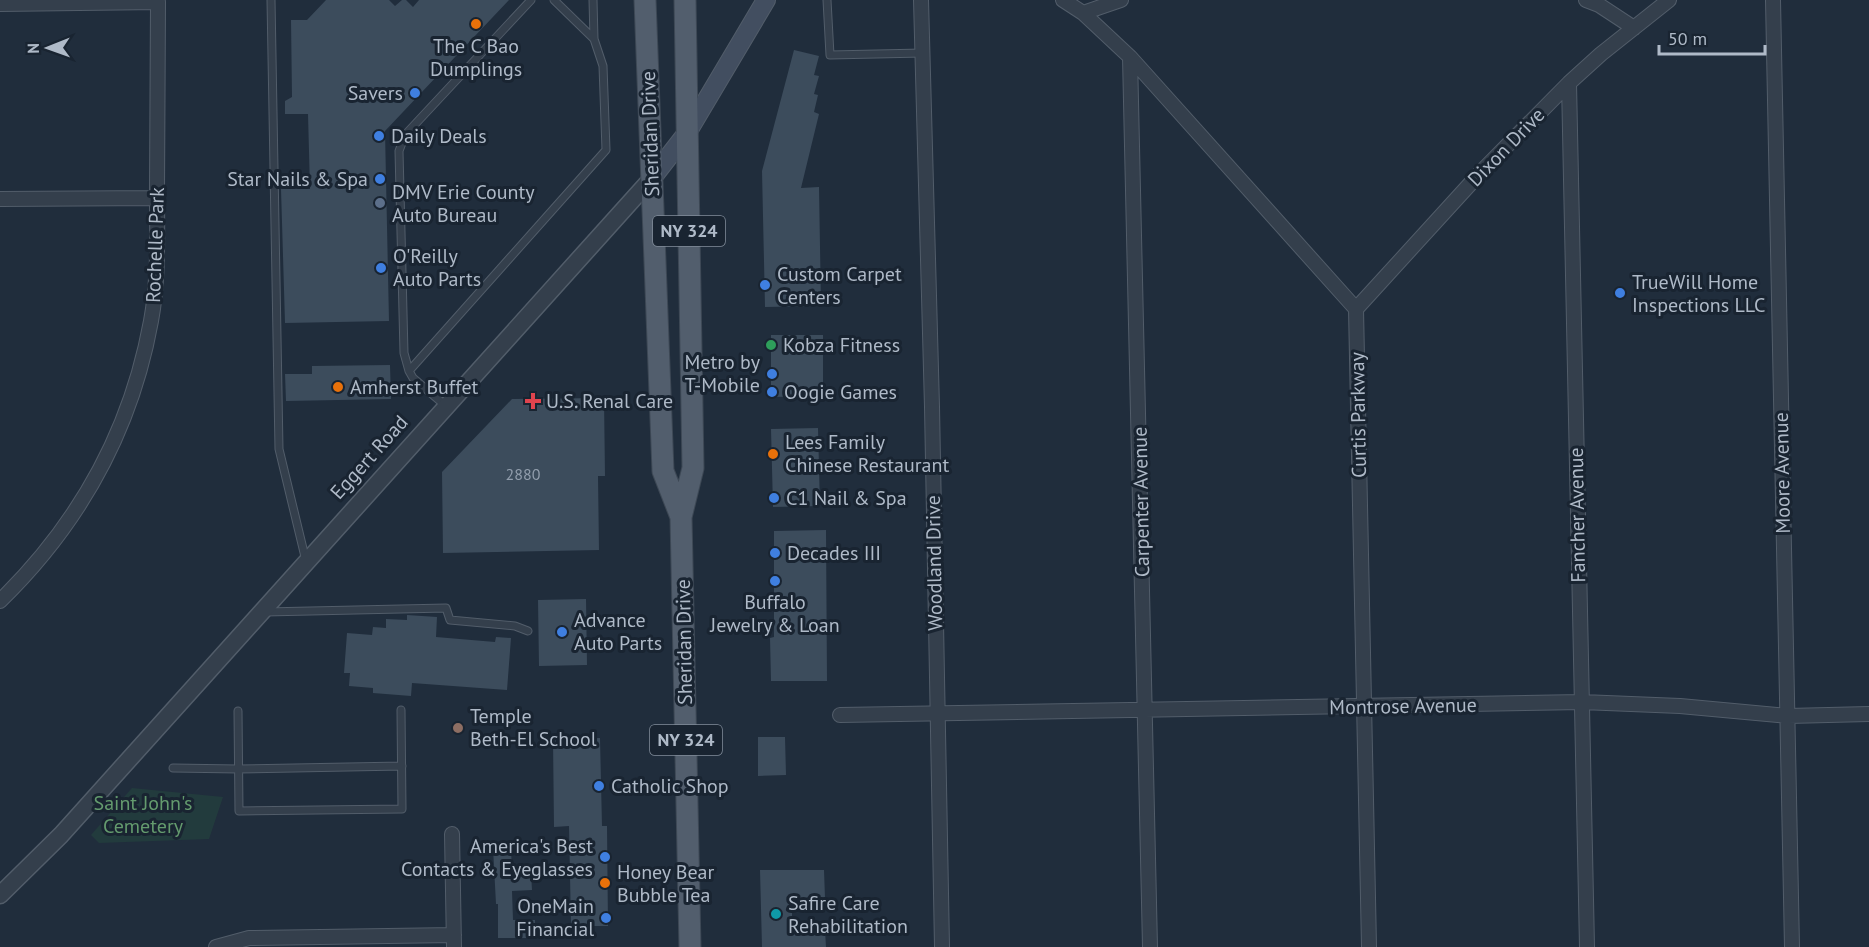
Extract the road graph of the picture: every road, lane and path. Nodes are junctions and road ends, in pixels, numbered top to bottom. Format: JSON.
{"nodes":[{"id":1,"x":271,"y":0,"type":"edge"},
{"id":2,"x":531,"y":0,"type":"edge"},
{"id":3,"x":554,"y":0,"type":"edge"},
{"id":4,"x":593,"y":0,"type":"edge"},
{"id":5,"x":645,"y":0,"type":"edge"},
{"id":6,"x":685,"y":0,"type":"edge"},
{"id":7,"x":766,"y":0,"type":"edge"},
{"id":8,"x":827,"y":0,"type":"edge"},
{"id":9,"x":921,"y":0,"type":"edge"},
{"id":10,"x":1063,"y":0,"type":"edge"},
{"id":11,"x":1121,"y":0,"type":"edge"},
{"id":12,"x":1586,"y":0,"type":"edge"},
{"id":13,"x":1669,"y":0,"type":"edge"},
{"id":14,"x":1773,"y":0,"type":"edge"},
{"id":15,"x":0,"y":4,"type":"edge"},
{"id":16,"x":1083,"y":13,"type":"junction"},
{"id":17,"x":1634,"y":28,"type":"junction"},
{"id":18,"x":594,"y":39,"type":"junction"},
{"id":19,"x":923,"y":53,"type":"junction"},
{"id":20,"x":1130,"y":57,"type":"junction"},
{"id":21,"x":1569,"y":83,"type":"junction"},
{"id":22,"x":687,"y":133,"type":"junction"},
{"id":23,"x":652,"y":178,"type":"junction"},
{"id":24,"x":157,"y":198,"type":"junction"},
{"id":25,"x":0,"y":199,"type":"edge"},
{"id":26,"x":1356,"y":309,"type":"junction"},
{"id":27,"x":409,"y":371,"type":"junction"},
{"id":28,"x":446,"y":406,"type":"junction"},
{"id":29,"x":681,"y":517,"type":"junction"},
{"id":30,"x":306,"y":561,"type":"junction"},
{"id":31,"x":0,"y":601,"type":"edge"},
{"id":32,"x":260,"y":612,"type":"junction"},
{"id":33,"x":528,"y":631,"type":"dead end"},
{"id":34,"x":1582,"y":702,"type":"junction"},
{"id":35,"x":1364,"y":706,"type":"junction"},
{"id":36,"x":401,"y":710,"type":"dead end"},
{"id":37,"x":238,"y":711,"type":"dead end"},
{"id":38,"x":1146,"y":711,"type":"junction"},
{"id":39,"x":937,"y":714,"type":"junction"},
{"id":40,"x":1869,"y":714,"type":"edge"},
{"id":41,"x":840,"y":715,"type":"dead end"},
{"id":42,"x":1788,"y":716,"type":"junction"},
{"id":43,"x":402,"y":766,"type":"junction"},
{"id":44,"x":173,"y":768,"type":"dead end"},
{"id":45,"x":238,"y":769,"type":"junction"},
{"id":46,"x":452,"y":834,"type":"dead end"},
{"id":47,"x":0,"y":895,"type":"edge"},
{"id":48,"x":454,"y":941,"type":"edge"},
{"id":49,"x":216,"y":947,"type":"edge"},
{"id":50,"x":690,"y":947,"type":"edge"},
{"id":51,"x":942,"y":947,"type":"edge"},
{"id":52,"x":1150,"y":947,"type":"edge"},
{"id":53,"x":1369,"y":947,"type":"edge"},
{"id":54,"x":1587,"y":947,"type":"edge"},
{"id":55,"x":1792,"y":947,"type":"edge"}],
"edges":[{"from":1,"to":30,"type":"lane"},
{"from":2,"to":27,"type":"lane"},
{"from":3,"to":18,"type":"lane"},
{"from":4,"to":18,"type":"lane"},
{"from":5,"to":23,"type":"main road","name":"Sheridan Drive","number":"NY 324"},
{"from":6,"to":22,"type":"main road","name":"Sheridan Drive","number":"NY 324"},
{"from":7,"to":22,"type":"main road","name":"Eggert Road"},
{"from":8,"to":19,"type":"lane"},
{"from":9,"to":19,"type":"street","name":"Woodland Drive"},
{"from":10,"to":16,"type":"street"},
{"from":11,"to":16,"type":"street"},
{"from":12,"to":17,"type":"street"},
{"from":13,"to":17,"type":"street","name":"Dixon Drive"},
{"from":14,"to":42,"type":"street","name":"Moore Avenue"},
{"from":15,"to":24,"type":"street","name":"Rochelle Park"},
{"from":16,"to":20,"type":"street"},
{"from":17,"to":21,"type":"street","name":"Dixon Drive"},
{"from":18,"to":27,"type":"lane"},
{"from":19,"to":39,"type":"street","name":"Woodland Drive"},
{"from":20,"to":26,"type":"street"},
{"from":20,"to":38,"type":"street","name":"Carpenter Avenue"},
{"from":21,"to":26,"type":"street","name":"Dixon Drive"},
{"from":21,"to":34,"type":"street","name":"Fancher Avenue"},
{"from":22,"to":23,"type":"main road","name":"Eggert Road"},
{"from":22,"to":29,"type":"main road","name":"Sheridan Drive","number":"NY 324"},
{"from":23,"to":28,"type":"street","name":"Eggert Road"},
{"from":23,"to":29,"type":"main road","name":"Sheridan Drive","number":"NY 324"},
{"from":24,"to":25,"type":"street"},
{"from":24,"to":31,"type":"street","name":"Rochelle Park"},
{"from":26,"to":35,"type":"street","name":"Curtis Parkway"},
{"from":27,"to":28,"type":"lane"},
{"from":28,"to":30,"type":"street","name":"Eggert Road"},
{"from":29,"to":50,"type":"main road","name":"Sheridan Drive","number":"NY 324"},
{"from":30,"to":32,"type":"street","name":"Eggert Road"},
{"from":32,"to":33,"type":"lane"},
{"from":32,"to":47,"type":"street","name":"Eggert Road"},
{"from":34,"to":35,"type":"street","name":"Montrose Avenue"},
{"from":34,"to":42,"type":"street","name":"Montrose Avenue"},
{"from":34,"to":54,"type":"street","name":"Fancher Avenue"},
{"from":35,"to":38,"type":"street","name":"Montrose Avenue"},
{"from":35,"to":53,"type":"street","name":"Curtis Parkway"},
{"from":36,"to":43,"type":"lane"},
{"from":37,"to":45,"type":"lane"},
{"from":38,"to":39,"type":"street","name":"Montrose Avenue"},
{"from":38,"to":52,"type":"street","name":"Carpenter Avenue"},
{"from":39,"to":41,"type":"street","name":"Montrose Avenue"},
{"from":39,"to":51,"type":"street","name":"Woodland Drive"},
{"from":40,"to":42,"type":"street","name":"Montrose Avenue"},
{"from":42,"to":55,"type":"street","name":"Moore Avenue"},
{"from":43,"to":45,"type":"lane"},
{"from":43,"to":45,"type":"lane"},
{"from":44,"to":45,"type":"lane"},
{"from":46,"to":48,"type":"street"},
{"from":48,"to":49,"type":"street"}]}
